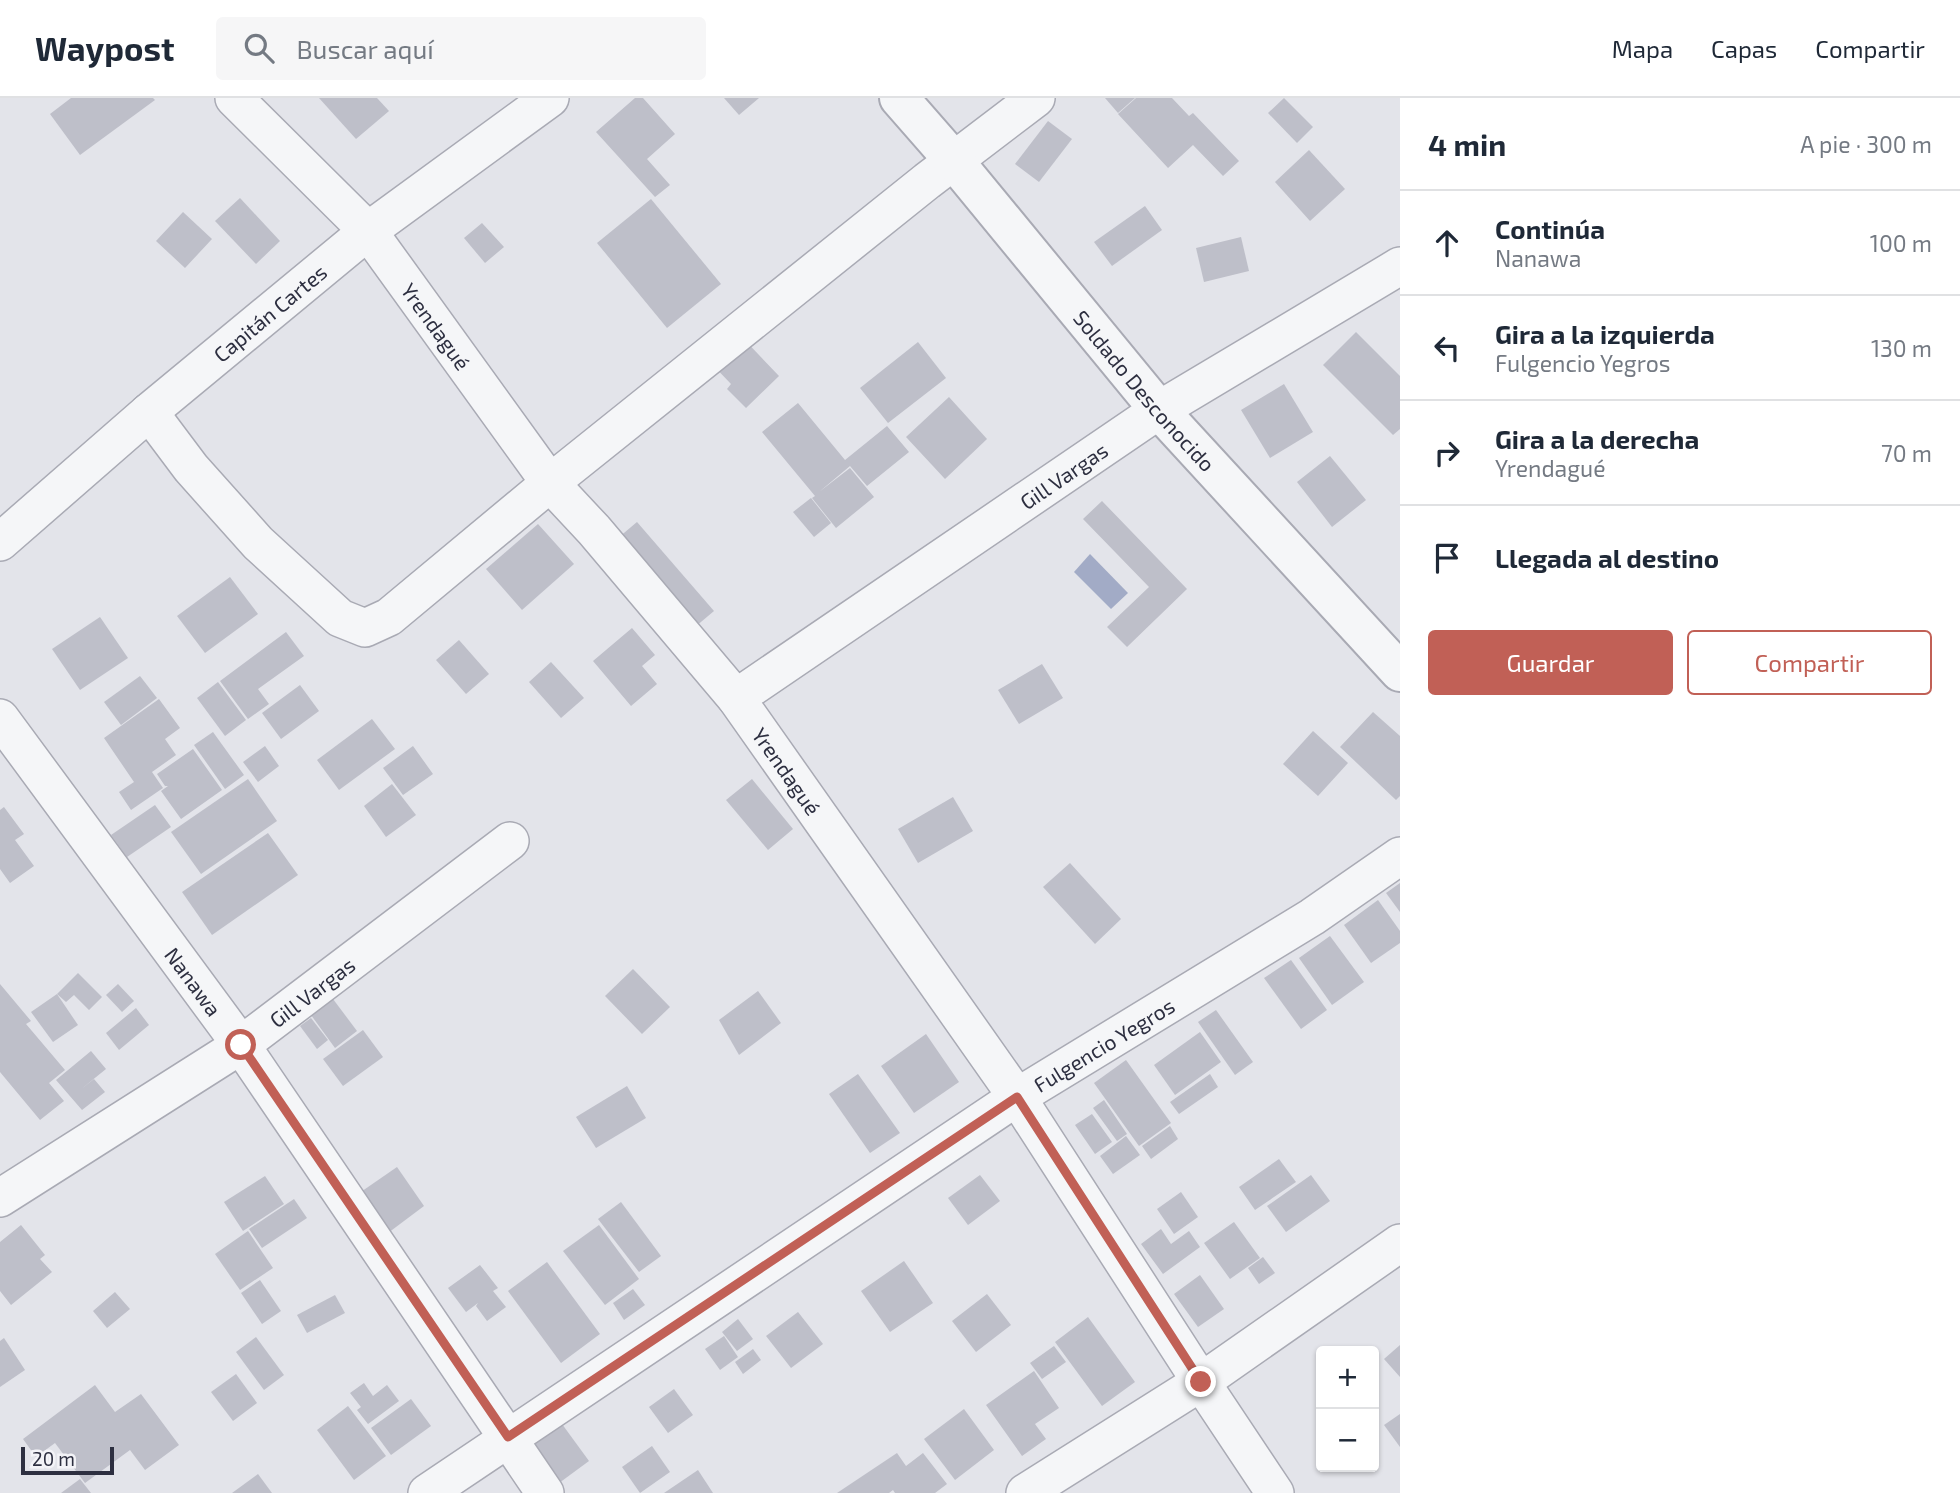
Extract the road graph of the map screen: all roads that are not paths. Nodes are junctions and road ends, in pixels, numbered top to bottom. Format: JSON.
{"nodes":[{"id":1,"x":234,"y":98,"type":"edge"},
{"id":2,"x":550,"y":98,"type":"edge"},
{"id":3,"x":900,"y":98,"type":"edge"},
{"id":4,"x":1035,"y":98,"type":"edge"},
{"id":5,"x":955,"y":162,"type":"junction"},
{"id":6,"x":368,"y":232,"type":"junction"},
{"id":7,"x":1400,"y":266,"type":"edge"},
{"id":8,"x":1159,"y":410,"type":"junction"},
{"id":9,"x":149,"y":412,"type":"junction"},
{"id":10,"x":550,"y":483,"type":"junction"},
{"id":11,"x":0,"y":542,"type":"edge"},
{"id":12,"x":1400,"y":673,"type":"edge"},
{"id":13,"x":736,"y":698,"type":"junction"},
{"id":14,"x":0,"y":718,"type":"edge"},
{"id":15,"x":510,"y":842,"type":"dead end"},
{"id":16,"x":1400,"y":856,"type":"edge"},
{"id":17,"x":241,"y":1045,"type":"junction"},
{"id":18,"x":1017,"y":1097,"type":"junction"},
{"id":19,"x":0,"y":1198,"type":"edge"},
{"id":20,"x":1400,"y":1243,"type":"edge"},
{"id":21,"x":1201,"y":1382,"type":"junction"},
{"id":22,"x":508,"y":1437,"type":"junction"},
{"id":23,"x":427,"y":1493,"type":"edge"},
{"id":24,"x":545,"y":1493,"type":"edge"},
{"id":25,"x":1026,"y":1493,"type":"edge"},
{"id":26,"x":1275,"y":1493,"type":"edge"}],
"edges":[{"from":1,"to":6,"type":"street","name":"Yrendagué"},
{"from":2,"to":6,"type":"street","name":"Capitán Cartes"},
{"from":3,"to":5,"type":"street","name":"Soldado Desconocido"},
{"from":4,"to":5,"type":"street"},
{"from":5,"to":8,"type":"street","name":"Soldado Desconocido"},
{"from":5,"to":10,"type":"street"},
{"from":6,"to":9,"type":"street","name":"Capitán Cartes"},
{"from":6,"to":10,"type":"street","name":"Yrendagué"},
{"from":7,"to":8,"type":"street","name":"Gill Vargas"},
{"from":8,"to":12,"type":"street","name":"Soldado Desconocido"},
{"from":8,"to":13,"type":"street","name":"Gill Vargas"},
{"from":9,"to":10,"type":"street"},
{"from":9,"to":11,"type":"street","name":"Capitán Cartes"},
{"from":10,"to":13,"type":"street","name":"Yrendagué"},
{"from":13,"to":18,"type":"street","name":"Yrendagué"},
{"from":14,"to":17,"type":"street","name":"Nanawa"},
{"from":15,"to":17,"type":"street","name":"Gill Vargas"},
{"from":16,"to":18,"type":"street","name":"Fulgencio Yegros"},
{"from":17,"to":19,"type":"street","name":"Gill Vargas"},
{"from":17,"to":22,"type":"street","name":"Nanawa"},
{"from":18,"to":21,"type":"street","name":"Yrendagué"},
{"from":18,"to":22,"type":"street","name":"Fulgencio Yegros"},
{"from":20,"to":21,"type":"street"},
{"from":21,"to":25,"type":"street"},
{"from":21,"to":26,"type":"street","name":"Yrendagué"},
{"from":22,"to":23,"type":"street","name":"Fulgencio Yegros"},
{"from":22,"to":24,"type":"street","name":"Nanawa"}]}
